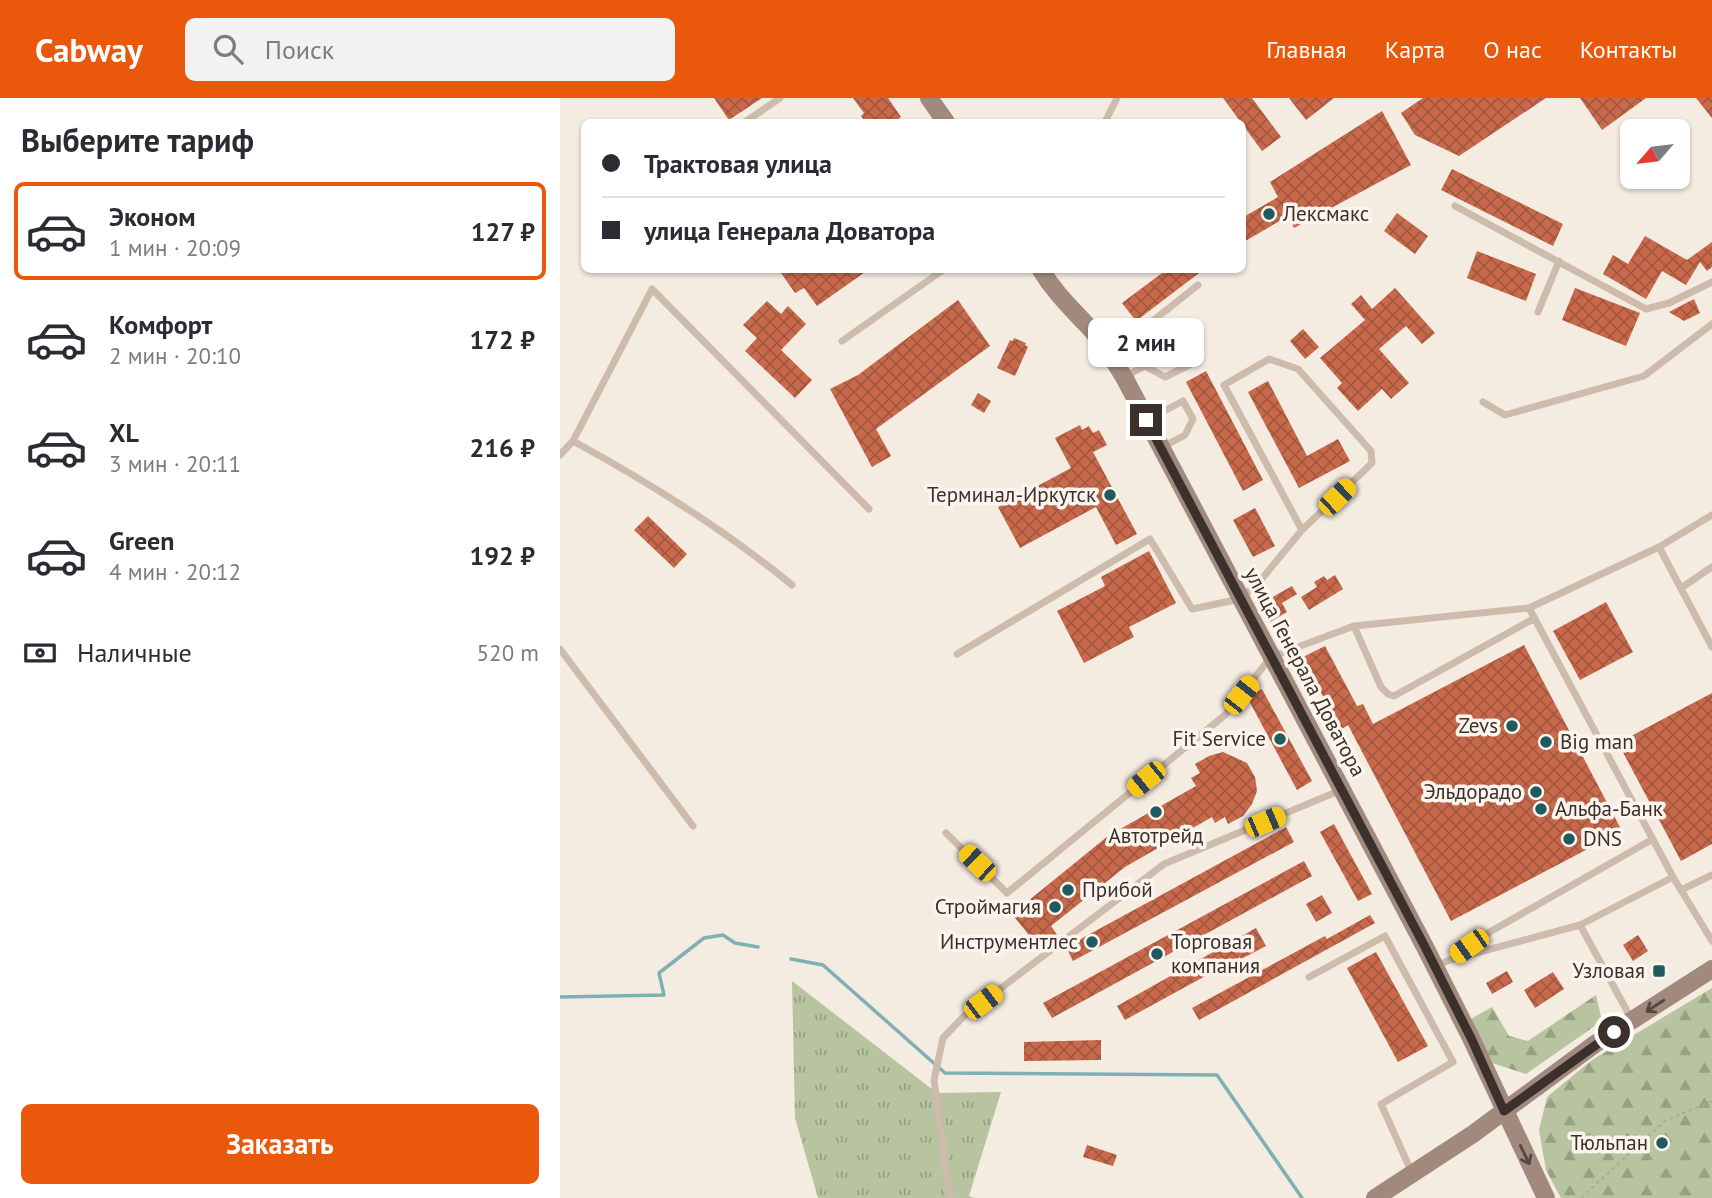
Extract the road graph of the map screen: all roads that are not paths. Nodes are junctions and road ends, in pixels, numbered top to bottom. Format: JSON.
{"nodes":[{"id":1,"x":780,"y":98,"type":"edge"},
{"id":2,"x":929,"y":98,"type":"edge"},
{"id":3,"x":1117,"y":98,"type":"edge"},
{"id":4,"x":749,"y":119,"type":"edge"},
{"id":5,"x":944,"y":119,"type":"edge"},
{"id":6,"x":1106,"y":119,"type":"edge"},
{"id":7,"x":1455,"y":206,"type":"dead end"},
{"id":8,"x":1559,"y":261,"type":"junction"},
{"id":9,"x":939,"y":273,"type":"edge"},
{"id":10,"x":1043,"y":273,"type":"edge"},
{"id":11,"x":1712,"y":282,"type":"edge"},
{"id":12,"x":1198,"y":285,"type":"dead end"},
{"id":13,"x":1538,"y":312,"type":"dead end"},
{"id":14,"x":1712,"y":324,"type":"edge"},
{"id":15,"x":842,"y":341,"type":"dead end"},
{"id":16,"x":1110,"y":355,"type":"junction"},
{"id":17,"x":1145,"y":366,"type":"junction"},
{"id":18,"x":1124,"y":377,"type":"junction"},
{"id":19,"x":1483,"y":402,"type":"dead end"},
{"id":20,"x":1146,"y":420,"type":"junction"},
{"id":21,"x":573,"y":441,"type":"junction"},
{"id":22,"x":1161,"y":448,"type":"junction"},
{"id":23,"x":560,"y":455,"type":"edge"},
{"id":24,"x":869,"y":509,"type":"dead end"},
{"id":25,"x":1712,"y":515,"type":"edge"},
{"id":26,"x":1302,"y":530,"type":"junction"},
{"id":27,"x":1659,"y":547,"type":"junction"},
{"id":28,"x":1712,"y":568,"type":"edge"},
{"id":29,"x":792,"y":585,"type":"dead end"},
{"id":30,"x":1681,"y":588,"type":"junction"},
{"id":31,"x":1240,"y":599,"type":"junction"},
{"id":32,"x":1530,"y":608,"type":"junction"},
{"id":33,"x":1535,"y":618,"type":"junction"},
{"id":34,"x":1354,"y":626,"type":"junction"},
{"id":35,"x":1708,"y":631,"type":"edge"},
{"id":36,"x":1712,"y":647,"type":"edge"},
{"id":37,"x":560,"y":649,"type":"edge"},
{"id":38,"x":957,"y":654,"type":"dead end"},
{"id":39,"x":1271,"y":657,"type":"junction"},
{"id":40,"x":1341,"y":790,"type":"junction"},
{"id":41,"x":693,"y":826,"type":"dead end"},
{"id":42,"x":946,"y":833,"type":"dead end"},
{"id":43,"x":1653,"y":839,"type":"junction"},
{"id":44,"x":1712,"y":875,"type":"edge"},
{"id":45,"x":1673,"y":877,"type":"junction"},
{"id":46,"x":1681,"y":890,"type":"junction"},
{"id":47,"x":1580,"y":925,"type":"junction"},
{"id":48,"x":1712,"y":941,"type":"edge"},
{"id":49,"x":1442,"y":963,"type":"junction"},
{"id":50,"x":1712,"y":969,"type":"edge"},
{"id":51,"x":1308,"y":977,"type":"dead end"},
{"id":52,"x":1632,"y":1020,"type":"junction"},
{"id":53,"x":1504,"y":1111,"type":"junction"},
{"id":54,"x":1412,"y":1173,"type":"junction"},
{"id":55,"x":950,"y":1198,"type":"edge"},
{"id":56,"x":1375,"y":1198,"type":"edge"},
{"id":57,"x":1546,"y":1198,"type":"edge"}],
"edges":[{"from":1,"to":4,"type":"lane"},
{"from":2,"to":5,"type":"street"},
{"from":3,"to":6,"type":"lane"},
{"from":7,"to":8,"type":"lane"},
{"from":8,"to":11,"type":"lane"},
{"from":8,"to":13,"type":"lane"},
{"from":9,"to":15,"type":"lane"},
{"from":10,"to":16,"type":"street","name":"улица Генерала Доватора"},
{"from":12,"to":16,"type":"lane"},
{"from":14,"to":19,"type":"lane"},
{"from":16,"to":18,"type":"street","name":"улица Генерала Доватора"},
{"from":17,"to":17,"type":"lane"},
{"from":17,"to":18,"type":"lane"},
{"from":18,"to":20,"type":"street","name":"улица Генерала Доватора"},
{"from":20,"to":22,"type":"street","name":"улица Генерала Доватора"},
{"from":20,"to":22,"type":"lane"},
{"from":21,"to":23,"type":"lane"},
{"from":21,"to":24,"type":"lane"},
{"from":21,"to":29,"type":"lane"},
{"from":22,"to":31,"type":"street","name":"улица Генерала Доватора"},
{"from":25,"to":27,"type":"lane"},
{"from":26,"to":26,"type":"lane"},
{"from":26,"to":31,"type":"lane"},
{"from":27,"to":30,"type":"lane"},
{"from":27,"to":32,"type":"lane"},
{"from":28,"to":30,"type":"lane"},
{"from":30,"to":35,"type":"lane"},
{"from":31,"to":38,"type":"lane"},
{"from":31,"to":39,"type":"street","name":"улица Генерала Доватора"},
{"from":32,"to":33,"type":"lane"},
{"from":32,"to":34,"type":"lane"},
{"from":33,"to":34,"type":"lane"},
{"from":33,"to":43,"type":"lane"},
{"from":34,"to":39,"type":"lane"},
{"from":35,"to":36,"type":"lane"},
{"from":37,"to":41,"type":"lane"},
{"from":39,"to":40,"type":"street","name":"улица Генерала Доватора"},
{"from":39,"to":42,"type":"lane"},
{"from":40,"to":49,"type":"street","name":"улица Генерала Доватора"},
{"from":40,"to":55,"type":"lane"},
{"from":43,"to":45,"type":"lane"},
{"from":43,"to":49,"type":"lane"},
{"from":44,"to":46,"type":"lane"},
{"from":45,"to":46,"type":"lane"},
{"from":45,"to":47,"type":"lane"},
{"from":46,"to":48,"type":"lane"},
{"from":47,"to":49,"type":"lane"},
{"from":47,"to":52,"type":"lane"},
{"from":49,"to":53,"type":"street","name":"улица Генерала Доватора"},
{"from":50,"to":52,"type":"street","one_way":true},
{"from":51,"to":54,"type":"lane"},
{"from":52,"to":53,"type":"street"},
{"from":53,"to":54,"type":"street"},
{"from":53,"to":57,"type":"street","name":"улица Генерала Доватора","one_way":true},
{"from":54,"to":56,"type":"street"}]}
